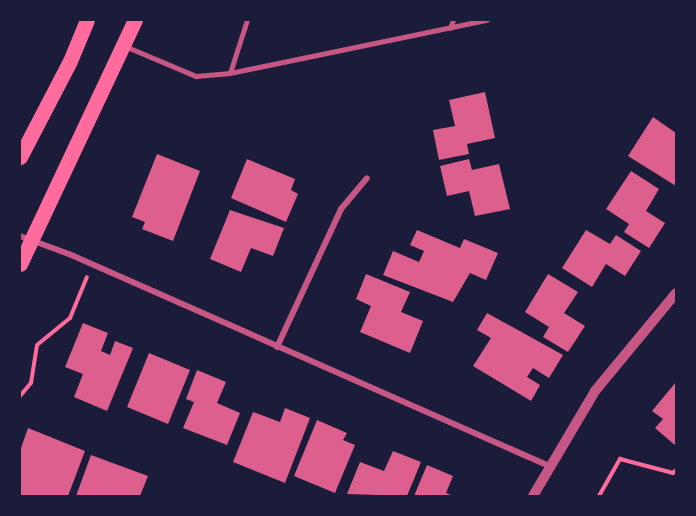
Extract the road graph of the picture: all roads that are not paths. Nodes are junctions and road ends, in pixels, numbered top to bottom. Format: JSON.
{"nodes":[{"id":1,"x":87,"y":20,"type":"edge"},
{"id":2,"x":135,"y":20,"type":"edge"},
{"id":3,"x":247,"y":20,"type":"edge"},
{"id":4,"x":453,"y":20,"type":"edge"},
{"id":5,"x":488,"y":20,"type":"edge"},
{"id":6,"x":450,"y":28,"type":"junction"},
{"id":7,"x":125,"y":46,"type":"junction"},
{"id":8,"x":230,"y":73,"type":"junction"},
{"id":9,"x":20,"y":157,"type":"edge"},
{"id":10,"x":367,"y":178,"type":"dead end"},
{"id":11,"x":25,"y":239,"type":"edge"},
{"id":12,"x":20,"y":264,"type":"edge"},
{"id":13,"x":676,"y":293,"type":"edge"},
{"id":14,"x":277,"y":346,"type":"junction"},
{"id":15,"x":549,"y":466,"type":"junction"},
{"id":16,"x":533,"y":496,"type":"edge"}],
"edges":[{"from":1,"to":9,"type":"main road"},
{"from":2,"to":7,"type":"main road"},
{"from":3,"to":8,"type":"lane"},
{"from":4,"to":6,"type":"lane"},
{"from":5,"to":6,"type":"lane"},
{"from":6,"to":8,"type":"lane"},
{"from":7,"to":8,"type":"lane"},
{"from":7,"to":11,"type":"main road"},
{"from":10,"to":14,"type":"street"},
{"from":11,"to":12,"type":"main road"},
{"from":11,"to":14,"type":"street"},
{"from":13,"to":15,"type":"street"},
{"from":14,"to":15,"type":"street"},
{"from":15,"to":16,"type":"street"}]}
